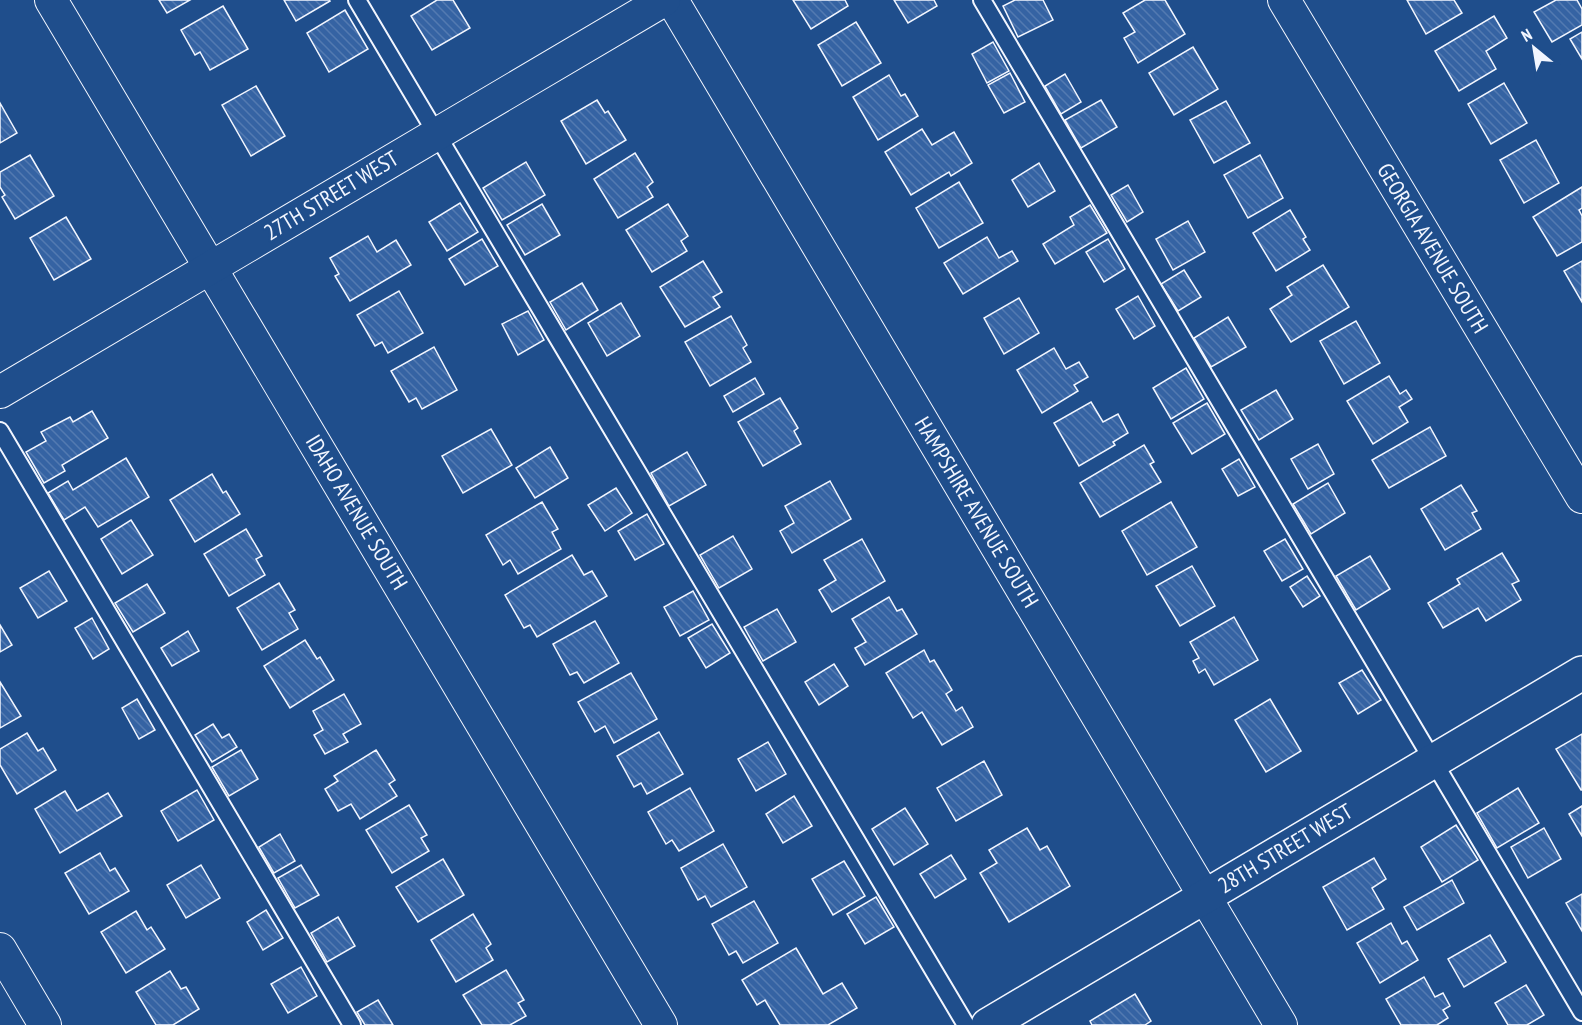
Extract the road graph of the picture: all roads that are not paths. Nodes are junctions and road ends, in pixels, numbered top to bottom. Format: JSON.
{"nodes":[{"id":1,"x":51,"y":0,"type":"edge"},
{"id":2,"x":357,"y":0,"type":"edge"},
{"id":3,"x":664,"y":0,"type":"edge"},
{"id":4,"x":672,"y":0,"type":"edge"},
{"id":5,"x":982,"y":0,"type":"edge"},
{"id":6,"x":1284,"y":0,"type":"edge"},
{"id":7,"x":436,"y":134,"type":"junction"},
{"id":8,"x":211,"y":267,"type":"junction"},
{"id":9,"x":0,"y":392,"type":"edge"},
{"id":10,"x":0,"y":431,"type":"edge"},
{"id":11,"x":1582,"y":497,"type":"edge"},
{"id":12,"x":1582,"y":673,"type":"edge"},
{"id":13,"x":1432,"y":761,"type":"junction"},
{"id":14,"x":1204,"y":896,"type":"junction"},
{"id":15,"x":0,"y":949,"type":"edge"},
{"id":16,"x":1582,"y":1012,"type":"edge"},
{"id":17,"x":45,"y":1025,"type":"edge"},
{"id":18,"x":352,"y":1025,"type":"edge"},
{"id":19,"x":661,"y":1025,"type":"edge"},
{"id":20,"x":966,"y":1025,"type":"edge"},
{"id":21,"x":988,"y":1025,"type":"edge"},
{"id":22,"x":1281,"y":1025,"type":"edge"}],
"edges":[{"from":1,"to":8,"type":"street","name":"IDAHO AVENUE SOUTH"},
{"from":2,"to":7,"type":"lane"},
{"from":3,"to":7,"type":"street","name":"27TH STREET WEST"},
{"from":4,"to":14,"type":"street","name":"HAMPSHIRE AVENUE SOUTH"},
{"from":5,"to":13,"type":"lane"},
{"from":6,"to":11,"type":"street","name":"GEORGIA AVENUE SOUTH"},
{"from":7,"to":8,"type":"street","name":"27TH STREET WEST"},
{"from":7,"to":20,"type":"lane"},
{"from":8,"to":9,"type":"street","name":"27TH STREET WEST"},
{"from":8,"to":19,"type":"street","name":"IDAHO AVENUE SOUTH"},
{"from":10,"to":18,"type":"lane"},
{"from":12,"to":13,"type":"street","name":"28TH STREET WEST"},
{"from":13,"to":14,"type":"street","name":"28TH STREET WEST"},
{"from":13,"to":16,"type":"lane"},
{"from":14,"to":21,"type":"street","name":"28TH STREET WEST"},
{"from":14,"to":22,"type":"street","name":"HAMPSHIRE AVENUE SOUTH"},
{"from":15,"to":17,"type":"street"}]}
